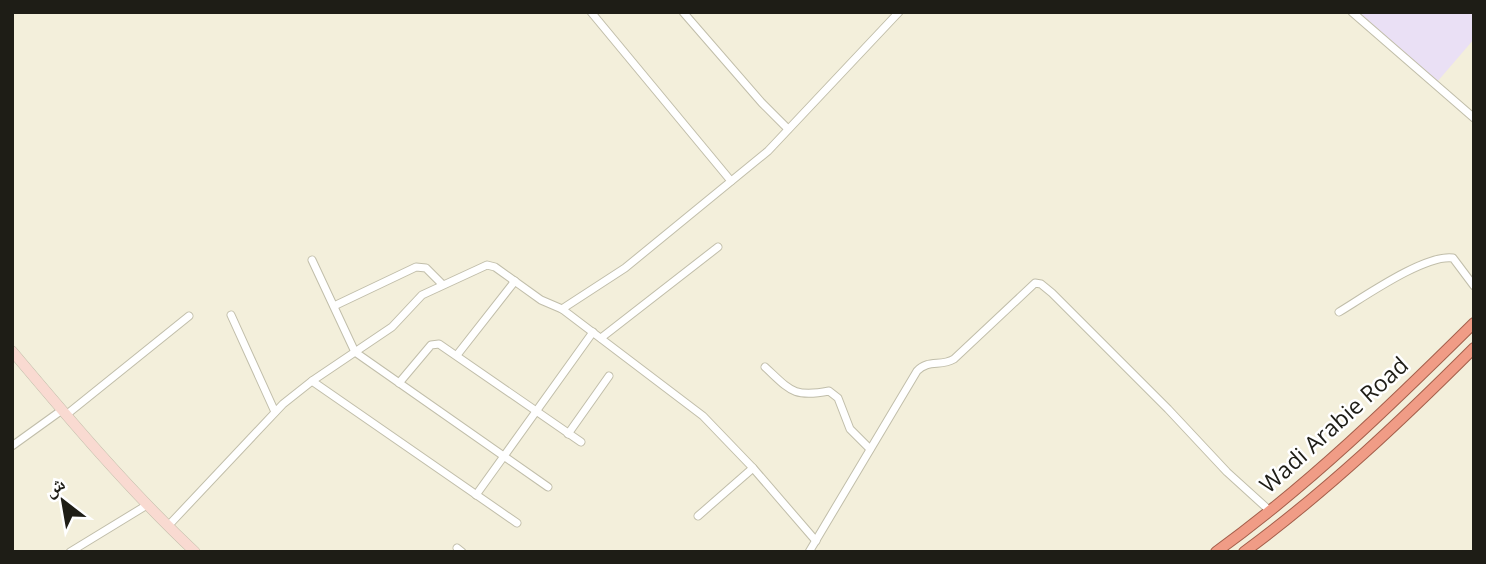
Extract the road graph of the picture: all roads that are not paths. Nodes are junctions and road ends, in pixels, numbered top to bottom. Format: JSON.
{"nodes":[{"id":1,"x":592,"y":12,"type":"edge"},
{"id":2,"x":899,"y":12,"type":"edge"},
{"id":3,"x":1352,"y":12,"type":"edge"},
{"id":4,"x":685,"y":13,"type":"edge"},
{"id":5,"x":1474,"y":118,"type":"edge"},
{"id":6,"x":788,"y":129,"type":"junction"},
{"id":7,"x":731,"y":181,"type":"junction"},
{"id":8,"x":718,"y":247,"type":"dead end"},
{"id":9,"x":312,"y":260,"type":"dead end"},
{"id":10,"x":515,"y":281,"type":"junction"},
{"id":11,"x":442,"y":284,"type":"junction"},
{"id":12,"x":1474,"y":286,"type":"edge"},
{"id":13,"x":334,"y":306,"type":"junction"},
{"id":14,"x":562,"y":309,"type":"junction"},
{"id":15,"x":1339,"y":312,"type":"dead end"},
{"id":16,"x":232,"y":315,"type":"dead end"},
{"id":17,"x":189,"y":316,"type":"dead end"},
{"id":18,"x":1474,"y":323,"type":"edge"},
{"id":19,"x":593,"y":332,"type":"junction"},
{"id":20,"x":601,"y":338,"type":"junction"},
{"id":21,"x":1474,"y":348,"type":"edge"},
{"id":22,"x":12,"y":351,"type":"edge"},
{"id":23,"x":355,"y":352,"type":"junction"},
{"id":24,"x":457,"y":355,"type":"junction"},
{"id":25,"x":765,"y":367,"type":"dead end"},
{"id":26,"x":609,"y":376,"type":"dead end"},
{"id":27,"x":312,"y":381,"type":"junction"},
{"id":28,"x":399,"y":383,"type":"junction"},
{"id":29,"x":275,"y":412,"type":"junction"},
{"id":30,"x":536,"y":412,"type":"junction"},
{"id":31,"x":64,"y":413,"type":"junction"},
{"id":32,"x":568,"y":434,"type":"junction"},
{"id":33,"x":581,"y":442,"type":"dead end"},
{"id":34,"x":12,"y":446,"type":"edge"},
{"id":35,"x":870,"y":449,"type":"junction"},
{"id":36,"x":504,"y":456,"type":"junction"},
{"id":37,"x":753,"y":468,"type":"junction"},
{"id":38,"x":548,"y":487,"type":"dead end"},
{"id":39,"x":476,"y":495,"type":"junction"},
{"id":40,"x":148,"y":505,"type":"junction"},
{"id":41,"x":1270,"y":511,"type":"junction"},
{"id":42,"x":698,"y":516,"type":"dead end"},
{"id":43,"x":517,"y":523,"type":"dead end"},
{"id":44,"x":168,"y":527,"type":"junction"},
{"id":45,"x":816,"y":541,"type":"junction"},
{"id":46,"x":71,"y":552,"type":"edge"},
{"id":47,"x":195,"y":552,"type":"edge"},
{"id":48,"x":809,"y":552,"type":"edge"},
{"id":49,"x":1216,"y":552,"type":"edge"},
{"id":50,"x":1244,"y":552,"type":"edge"}],
"edges":[{"from":1,"to":7,"type":"street"},
{"from":2,"to":6,"type":"street"},
{"from":3,"to":5,"type":"street"},
{"from":4,"to":6,"type":"street"},
{"from":6,"to":7,"type":"street"},
{"from":7,"to":14,"type":"street"},
{"from":8,"to":20,"type":"street"},
{"from":9,"to":13,"type":"street"},
{"from":10,"to":11,"type":"street"},
{"from":10,"to":14,"type":"street"},
{"from":10,"to":24,"type":"street"},
{"from":11,"to":13,"type":"street"},
{"from":11,"to":23,"type":"street"},
{"from":12,"to":15,"type":"street"},
{"from":13,"to":23,"type":"street"},
{"from":14,"to":19,"type":"street"},
{"from":16,"to":29,"type":"street"},
{"from":17,"to":31,"type":"street"},
{"from":18,"to":41,"type":"highway","name":"Wadi Arabie Road"},
{"from":19,"to":20,"type":"street"},
{"from":19,"to":30,"type":"street"},
{"from":20,"to":37,"type":"street"},
{"from":21,"to":50,"type":"highway","name":"Wadi Arabie Road"},
{"from":22,"to":31,"type":"main road"},
{"from":23,"to":27,"type":"street"},
{"from":23,"to":28,"type":"street"},
{"from":24,"to":28,"type":"street"},
{"from":24,"to":30,"type":"street"},
{"from":25,"to":35,"type":"street"},
{"from":26,"to":32,"type":"street"},
{"from":27,"to":29,"type":"street"},
{"from":27,"to":39,"type":"street"},
{"from":28,"to":36,"type":"street"},
{"from":29,"to":44,"type":"street"},
{"from":30,"to":32,"type":"street"},
{"from":30,"to":36,"type":"street"},
{"from":31,"to":34,"type":"street"},
{"from":31,"to":40,"type":"main road"},
{"from":32,"to":33,"type":"street"},
{"from":35,"to":41,"type":"street"},
{"from":35,"to":45,"type":"street"},
{"from":36,"to":38,"type":"street"},
{"from":36,"to":39,"type":"street"},
{"from":37,"to":42,"type":"street"},
{"from":37,"to":45,"type":"street"},
{"from":39,"to":43,"type":"street"},
{"from":40,"to":44,"type":"main road"},
{"from":40,"to":46,"type":"street"},
{"from":41,"to":49,"type":"highway","name":"Wadi Arabie Road"},
{"from":44,"to":47,"type":"main road"},
{"from":45,"to":48,"type":"street"}]}
